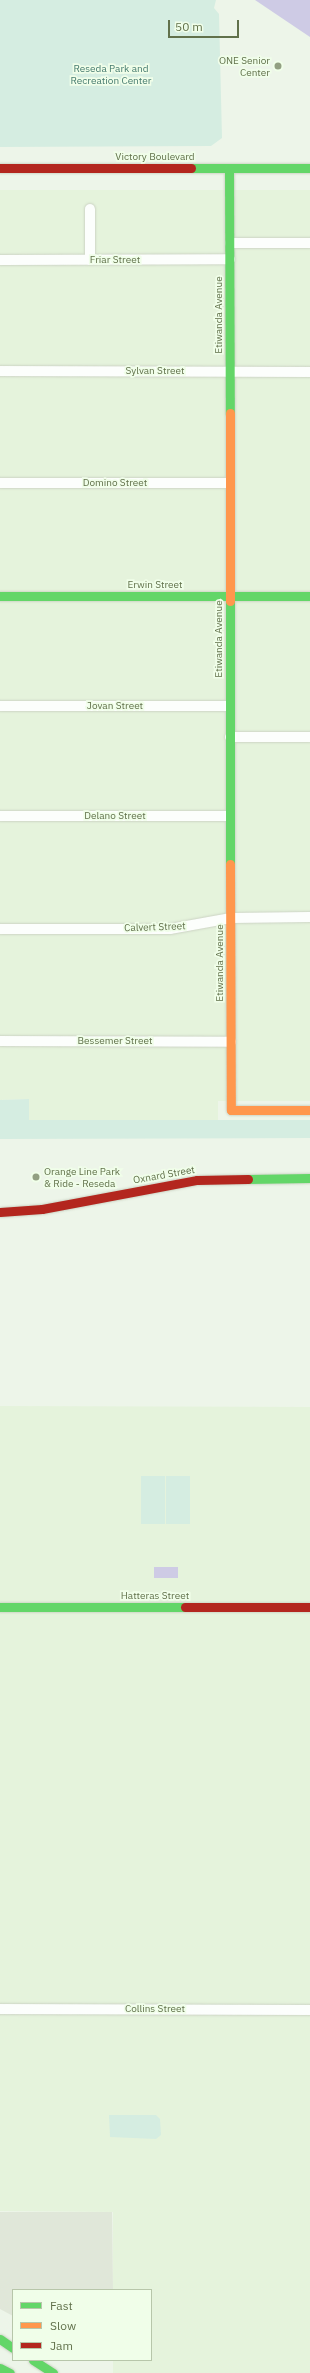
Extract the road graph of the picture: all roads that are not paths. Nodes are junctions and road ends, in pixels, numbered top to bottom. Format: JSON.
{"nodes":[{"id":1,"x":0,"y":168,"type":"edge"},
{"id":2,"x":229,"y":168,"type":"junction"},
{"id":3,"x":310,"y":168,"type":"edge"},
{"id":4,"x":90,"y":209,"type":"dead end"},
{"id":5,"x":230,"y":243,"type":"junction"},
{"id":6,"x":310,"y":243,"type":"edge"},
{"id":7,"x":230,"y":259,"type":"junction"},
{"id":8,"x":0,"y":260,"type":"edge"},
{"id":9,"x":90,"y":260,"type":"junction"},
{"id":10,"x":230,"y":371,"type":"junction"},
{"id":11,"x":0,"y":372,"type":"edge"},
{"id":12,"x":310,"y":372,"type":"edge"},
{"id":13,"x":0,"y":483,"type":"edge"},
{"id":14,"x":230,"y":483,"type":"junction"},
{"id":15,"x":0,"y":596,"type":"edge"},
{"id":16,"x":230,"y":596,"type":"junction"},
{"id":17,"x":310,"y":596,"type":"edge"},
{"id":18,"x":0,"y":706,"type":"edge"},
{"id":19,"x":230,"y":706,"type":"junction"},
{"id":20,"x":230,"y":737,"type":"junction"},
{"id":21,"x":310,"y":737,"type":"edge"},
{"id":22,"x":0,"y":816,"type":"edge"},
{"id":23,"x":230,"y":816,"type":"junction"},
{"id":24,"x":310,"y":917,"type":"edge"},
{"id":25,"x":230,"y":918,"type":"junction"},
{"id":26,"x":0,"y":929,"type":"edge"},
{"id":27,"x":0,"y":1041,"type":"edge"},
{"id":28,"x":230,"y":1042,"type":"junction"},
{"id":29,"x":310,"y":1110,"type":"edge"},
{"id":30,"x":310,"y":1178,"type":"edge"},
{"id":31,"x":0,"y":1212,"type":"edge"},
{"id":32,"x":0,"y":1607,"type":"edge"},
{"id":33,"x":310,"y":1607,"type":"edge"},
{"id":34,"x":0,"y":2009,"type":"edge"},
{"id":35,"x":310,"y":2010,"type":"edge"},
{"id":36,"x":0,"y":2339,"type":"edge"},
{"id":37,"x":12,"y":2347,"type":"edge"},
{"id":38,"x":34,"y":2361,"type":"edge"},
{"id":39,"x":0,"y":2368,"type":"edge"},
{"id":40,"x":10,"y":2373,"type":"edge"},
{"id":41,"x":53,"y":2373,"type":"edge"}],
"edges":[{"from":1,"to":2,"type":"main road","name":"Victory Boulevard"},
{"from":2,"to":3,"type":"main road","name":"Victory Boulevard"},
{"from":2,"to":5,"type":"main road","name":"Etiwanda Avenue"},
{"from":4,"to":9,"type":"street"},
{"from":5,"to":6,"type":"street"},
{"from":5,"to":7,"type":"main road","name":"Etiwanda Avenue"},
{"from":7,"to":9,"type":"street","name":"Friar Street"},
{"from":7,"to":10,"type":"main road","name":"Etiwanda Avenue"},
{"from":8,"to":9,"type":"street","name":"Friar Street"},
{"from":10,"to":11,"type":"street","name":"Sylvan Street"},
{"from":10,"to":12,"type":"street","name":"Sylvan Street"},
{"from":10,"to":14,"type":"main road","name":"Etiwanda Avenue"},
{"from":13,"to":14,"type":"street","name":"Domino Street"},
{"from":14,"to":16,"type":"main road","name":"Etiwanda Avenue"},
{"from":15,"to":16,"type":"main road","name":"Erwin Street"},
{"from":16,"to":17,"type":"main road","name":"Erwin Street"},
{"from":16,"to":19,"type":"main road","name":"Etiwanda Avenue"},
{"from":18,"to":19,"type":"street","name":"Jovan Street"},
{"from":19,"to":20,"type":"main road","name":"Etiwanda Avenue"},
{"from":20,"to":21,"type":"street"},
{"from":20,"to":23,"type":"main road","name":"Etiwanda Avenue"},
{"from":22,"to":23,"type":"street","name":"Delano Street"},
{"from":23,"to":25,"type":"main road","name":"Etiwanda Avenue"},
{"from":24,"to":25,"type":"street","name":"Calvert Street"},
{"from":25,"to":26,"type":"street","name":"Calvert Street"},
{"from":25,"to":28,"type":"main road","name":"Etiwanda Avenue"},
{"from":27,"to":28,"type":"street","name":"Bessemer Street"},
{"from":28,"to":29,"type":"main road","name":"Etiwanda Avenue"},
{"from":30,"to":31,"type":"main road","name":"Oxnard Street"},
{"from":32,"to":33,"type":"main road","name":"Hatteras Street"},
{"from":34,"to":35,"type":"street","name":"Collins Street"},
{"from":36,"to":37,"type":"main road"},
{"from":38,"to":41,"type":"main road"},
{"from":39,"to":40,"type":"main road"}]}
